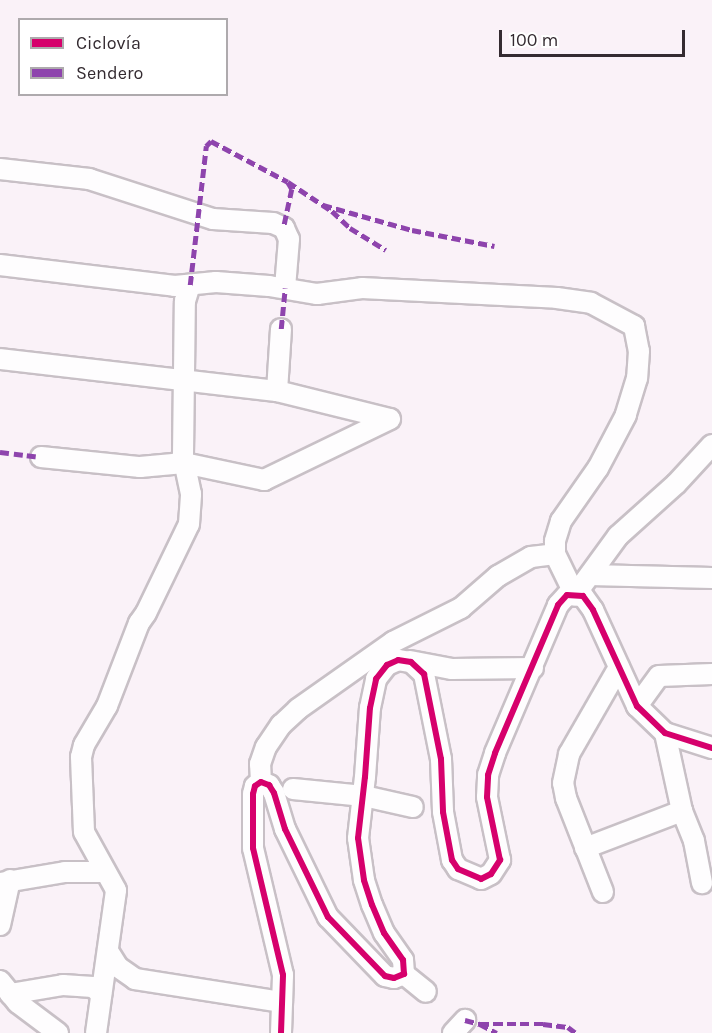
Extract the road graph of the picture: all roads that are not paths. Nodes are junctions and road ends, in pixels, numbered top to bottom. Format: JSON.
{"nodes":[{"id":1,"x":0,"y":169,"type":"edge"},
{"id":2,"x":0,"y":265,"type":"edge"},
{"id":3,"x":190,"y":285,"type":"junction"},
{"id":4,"x":285,"y":288,"type":"junction"},
{"id":5,"x":281,"y":329,"type":"dead end"},
{"id":6,"x":0,"y":359,"type":"edge"},
{"id":7,"x":185,"y":380,"type":"junction"},
{"id":8,"x":277,"y":391,"type":"junction"},
{"id":9,"x":712,"y":445,"type":"edge"},
{"id":10,"x":42,"y":457,"type":"dead end"},
{"id":11,"x":184,"y":463,"type":"junction"},
{"id":12,"x":555,"y":554,"type":"junction"},
{"id":13,"x":590,"y":575,"type":"junction"},
{"id":14,"x":712,"y":578,"type":"edge"},
{"id":15,"x":575,"y":595,"type":"junction"},
{"id":16,"x":393,"y":642,"type":"junction"},
{"id":17,"x":411,"y":662,"type":"junction"},
{"id":18,"x":619,"y":667,"type":"junction"},
{"id":19,"x":533,"y":668,"type":"junction"},
{"id":20,"x":712,"y":674,"type":"edge"},
{"id":21,"x":636,"y":706,"type":"junction"},
{"id":22,"x":665,"y":733,"type":"junction"},
{"id":23,"x":712,"y":748,"type":"edge"},
{"id":24,"x":261,"y":782,"type":"junction"},
{"id":25,"x":293,"y":789,"type":"dead end"},
{"id":26,"x":364,"y":796,"type":"junction"},
{"id":27,"x":413,"y":807,"type":"dead end"},
{"id":28,"x":682,"y":811,"type":"junction"},
{"id":29,"x":585,"y":848,"type":"junction"},
{"id":30,"x":105,"y":872,"type":"junction"},
{"id":31,"x":5,"y":881,"type":"edge"},
{"id":32,"x":702,"y":882,"type":"dead end"},
{"id":33,"x":603,"y":892,"type":"dead end"},
{"id":34,"x":0,"y":925,"type":"edge"},
{"id":35,"x":108,"y":951,"type":"junction"},
{"id":36,"x":404,"y":974,"type":"junction"},
{"id":37,"x":5,"y":988,"type":"edge"},
{"id":38,"x":426,"y":992,"type":"dead end"},
{"id":39,"x":101,"y":994,"type":"junction"},
{"id":40,"x":282,"y":1002,"type":"junction"},
{"id":41,"x":58,"y":1033,"type":"edge"},
{"id":42,"x":96,"y":1033,"type":"edge"},
{"id":43,"x":280,"y":1033,"type":"edge"}],
"edges":[{"from":1,"to":4,"type":"street"},
{"from":2,"to":3,"type":"street"},
{"from":3,"to":4,"type":"street"},
{"from":3,"to":7,"type":"street"},
{"from":4,"to":12,"type":"street"},
{"from":5,"to":8,"type":"street"},
{"from":6,"to":7,"type":"street"},
{"from":7,"to":8,"type":"street"},
{"from":7,"to":11,"type":"street"},
{"from":8,"to":11,"type":"street"},
{"from":9,"to":13,"type":"street"},
{"from":10,"to":11,"type":"street"},
{"from":11,"to":30,"type":"street"},
{"from":12,"to":15,"type":"street"},
{"from":12,"to":16,"type":"street"},
{"from":13,"to":14,"type":"street"},
{"from":13,"to":15,"type":"street"},
{"from":15,"to":18,"type":"street"},
{"from":15,"to":19,"type":"street"},
{"from":16,"to":17,"type":"street"},
{"from":16,"to":24,"type":"street"},
{"from":17,"to":19,"type":"street"},
{"from":17,"to":19,"type":"street"},
{"from":17,"to":26,"type":"street"},
{"from":18,"to":21,"type":"street"},
{"from":18,"to":29,"type":"street"},
{"from":20,"to":21,"type":"street"},
{"from":21,"to":22,"type":"street"},
{"from":22,"to":23,"type":"street"},
{"from":22,"to":28,"type":"street"},
{"from":24,"to":36,"type":"street"},
{"from":24,"to":40,"type":"street"},
{"from":25,"to":26,"type":"street"},
{"from":26,"to":27,"type":"street"},
{"from":26,"to":36,"type":"street"},
{"from":28,"to":29,"type":"street"},
{"from":28,"to":32,"type":"street"},
{"from":29,"to":33,"type":"street"},
{"from":30,"to":31,"type":"street"},
{"from":30,"to":35,"type":"street"},
{"from":31,"to":34,"type":"street"},
{"from":35,"to":39,"type":"street"},
{"from":35,"to":40,"type":"street"},
{"from":36,"to":38,"type":"street"},
{"from":37,"to":39,"type":"street"},
{"from":37,"to":41,"type":"street"},
{"from":39,"to":42,"type":"street"},
{"from":40,"to":43,"type":"street"}]}
